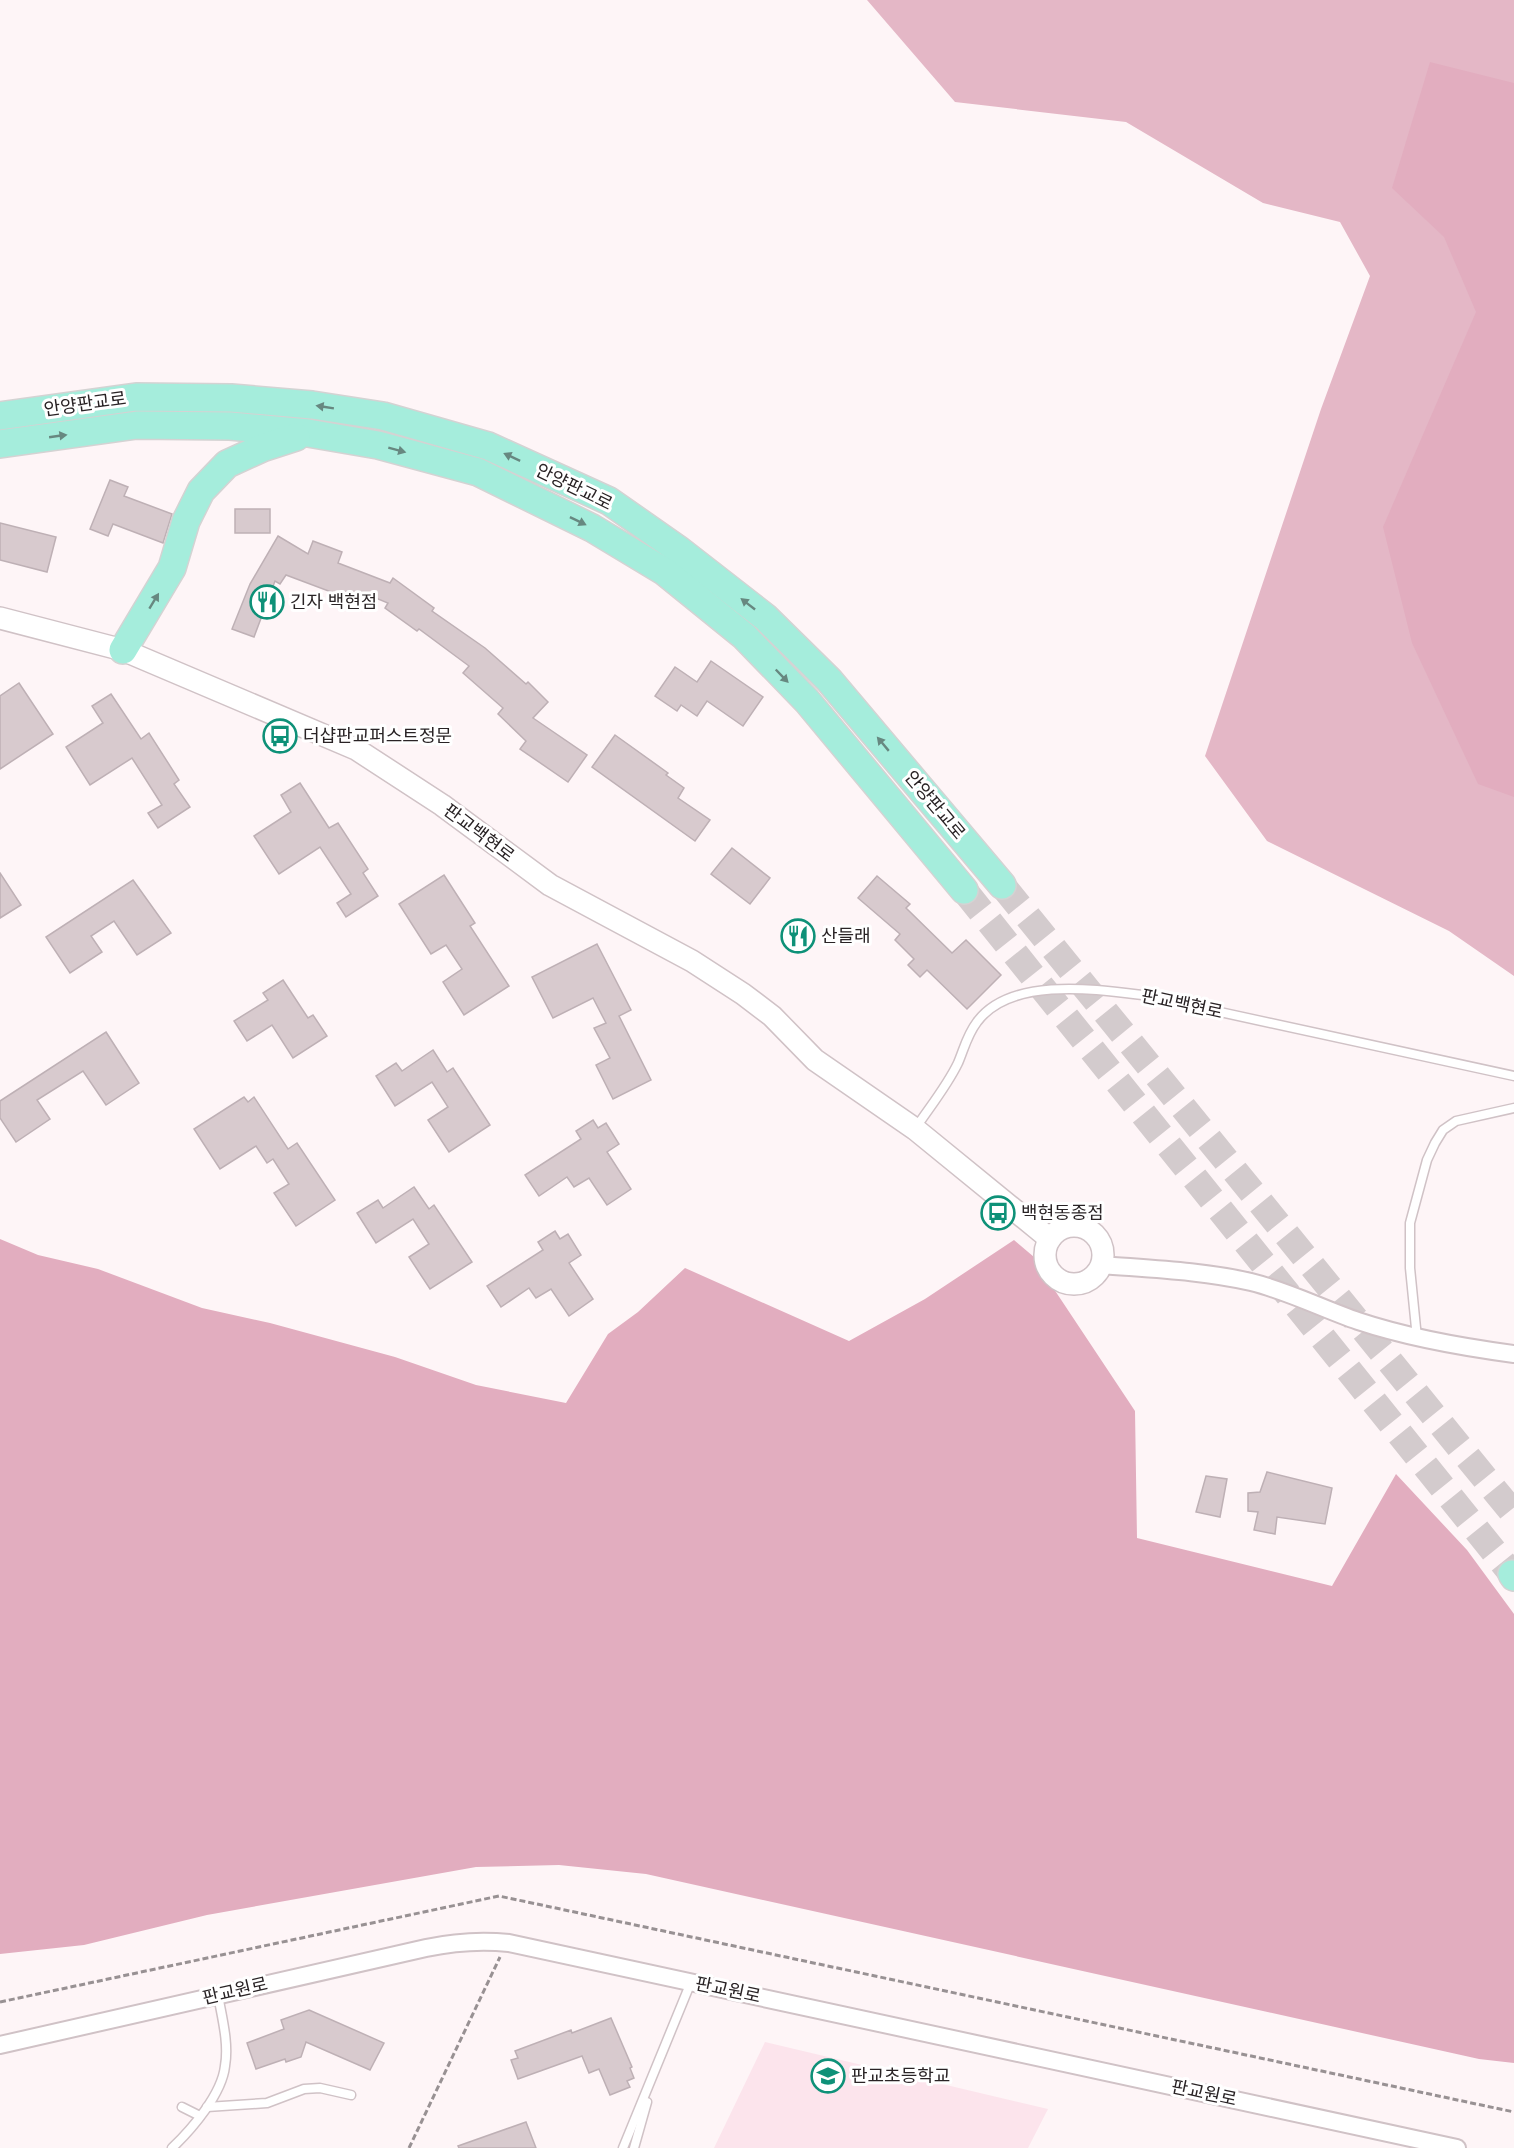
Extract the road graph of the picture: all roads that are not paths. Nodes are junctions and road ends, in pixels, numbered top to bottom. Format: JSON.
{"nodes":[{"id":1,"x":0,"y":416,"type":"edge"},
{"id":2,"x":308,"y":433,"type":"junction"},
{"id":3,"x":0,"y":444,"type":"edge"},
{"id":4,"x":0,"y":618,"type":"edge"},
{"id":5,"x":123,"y":650,"type":"junction"},
{"id":6,"x":1002,"y":885,"type":"tunnel mouth"},
{"id":7,"x":964,"y":890,"type":"tunnel mouth"},
{"id":8,"x":1514,"y":1076,"type":"edge"},
{"id":9,"x":1514,"y":1107,"type":"edge"},
{"id":10,"x":915,"y":1129,"type":"junction"},
{"id":11,"x":1050,"y":1239,"type":"junction"},
{"id":12,"x":1102,"y":1265,"type":"junction"},
{"id":13,"x":1417,"y":1338,"type":"junction"},
{"id":14,"x":1514,"y":1354,"type":"edge"},
{"id":15,"x":691,"y":1982,"type":"junction"},
{"id":16,"x":218,"y":1995,"type":"junction"},
{"id":17,"x":0,"y":2045,"type":"edge"},
{"id":18,"x":656,"y":2067,"type":"junction"},
{"id":19,"x":351,"y":2095,"type":"dead end"},
{"id":20,"x":207,"y":2106,"type":"junction"},
{"id":21,"x":182,"y":2108,"type":"dead end"},
{"id":22,"x":200,"y":2116,"type":"junction"},
{"id":23,"x":172,"y":2148,"type":"edge"},
{"id":24,"x":623,"y":2148,"type":"edge"},
{"id":25,"x":634,"y":2148,"type":"edge"},
{"id":26,"x":1454,"y":2148,"type":"edge"}],
"edges":[{"from":6,"to":1,"type":"main road","name":"안양판교로","one_way":true},
{"from":3,"to":2,"type":"main road","name":"안양판교로","one_way":true},
{"from":5,"to":2,"type":"main road","one_way":true},
{"from":2,"to":7,"type":"main road","name":"안양판교로","one_way":true},
{"from":4,"to":5,"type":"street","name":"판교백현로"},
{"from":5,"to":10,"type":"street","name":"판교백현로"},
{"from":8,"to":10,"type":"lane","name":"판교백현로"},
{"from":9,"to":13,"type":"lane"},
{"from":10,"to":11,"type":"street","name":"판교백현로"},
{"from":11,"to":12,"type":"street"},
{"from":11,"to":12,"type":"street"},
{"from":12,"to":13,"type":"street"},
{"from":13,"to":14,"type":"street"},
{"from":15,"to":16,"type":"street","name":"판교원로"},
{"from":15,"to":18,"type":"lane"},
{"from":15,"to":26,"type":"street","name":"판교원로"},
{"from":16,"to":17,"type":"street","name":"판교원로"},
{"from":16,"to":20,"type":"lane"},
{"from":18,"to":24,"type":"lane"},
{"from":18,"to":25,"type":"lane"},
{"from":19,"to":20,"type":"lane"},
{"from":20,"to":22,"type":"lane"},
{"from":21,"to":22,"type":"lane"},
{"from":22,"to":23,"type":"lane"}]}
